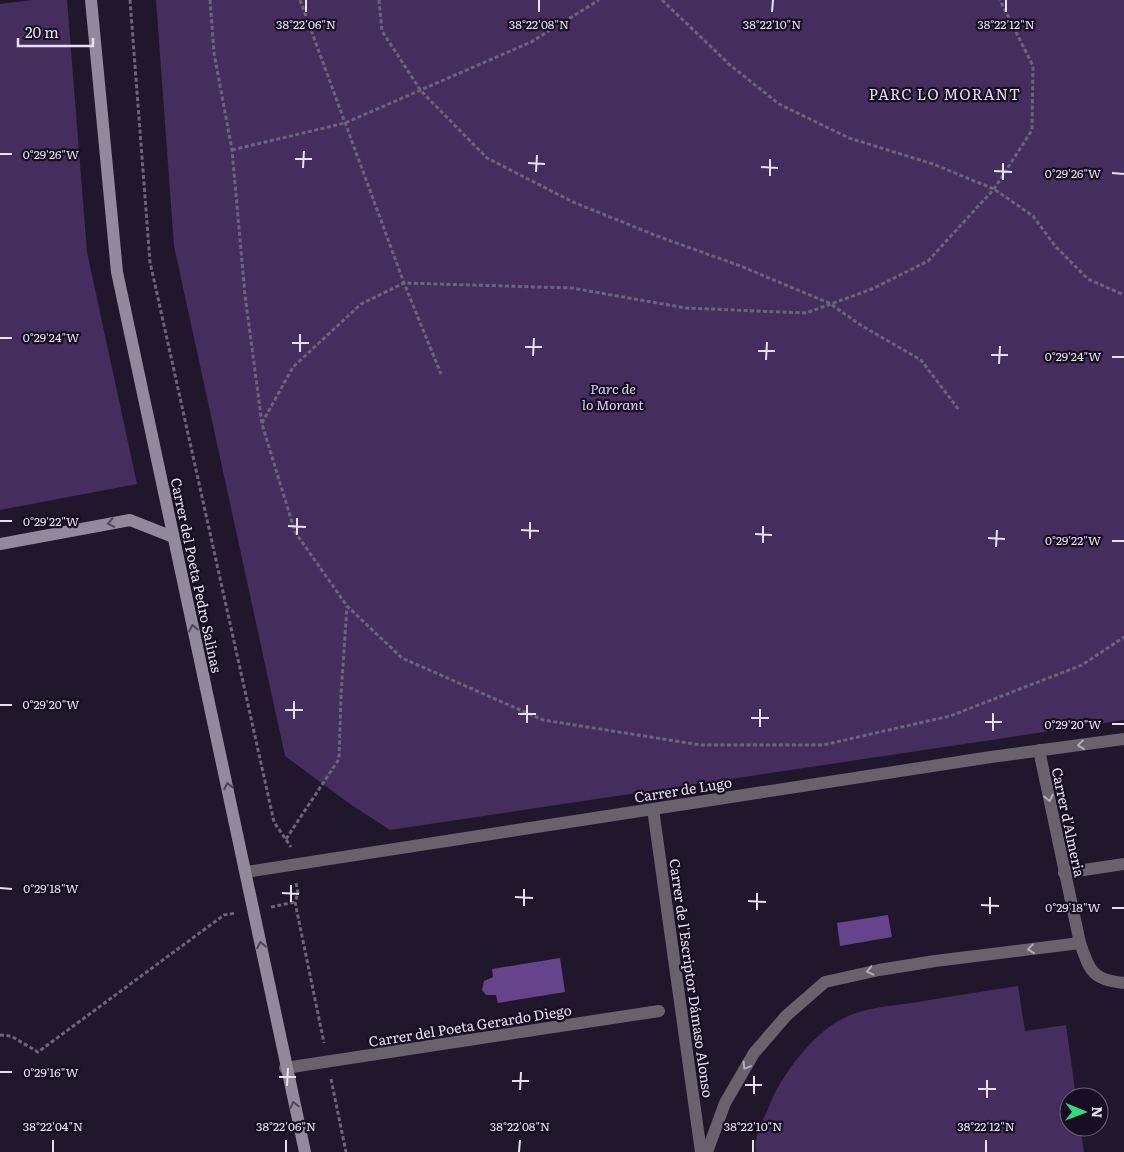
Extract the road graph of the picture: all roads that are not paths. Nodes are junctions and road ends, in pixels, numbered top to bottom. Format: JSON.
{"nodes":[{"id":1,"x":91,"y":0,"type":"edge"},
{"id":2,"x":173,"y":537,"type":"junction"},
{"id":3,"x":0,"y":544,"type":"edge"},
{"id":4,"x":1124,"y":739,"type":"edge"},
{"id":5,"x":1039,"y":750,"type":"junction"},
{"id":6,"x":653,"y":809,"type":"junction"},
{"id":7,"x":1124,"y":864,"type":"edge"},
{"id":8,"x":246,"y":872,"type":"junction"},
{"id":9,"x":1064,"y":873,"type":"junction"},
{"id":10,"x":1080,"y":943,"type":"junction"},
{"id":11,"x":1124,"y":983,"type":"edge"},
{"id":12,"x":659,"y":1011,"type":"dead end"},
{"id":13,"x":285,"y":1068,"type":"junction"},
{"id":14,"x":305,"y":1152,"type":"edge"},
{"id":15,"x":701,"y":1152,"type":"edge"},
{"id":16,"x":707,"y":1152,"type":"edge"}],
"edges":[{"from":1,"to":2,"type":"main road","name":"Carrer del Poeta Pedro Salinas"},
{"from":2,"to":3,"type":"main road","one_way":true},
{"from":8,"to":2,"type":"main road","name":"Carrer del Poeta Pedro Salinas","one_way":true},
{"from":4,"to":5,"type":"street","name":"Carrer de Lugo","one_way":true},
{"from":5,"to":6,"type":"street","name":"Carrer de Lugo"},
{"from":5,"to":9,"type":"street","name":"Carrer d'Almeria","one_way":true},
{"from":6,"to":8,"type":"street","name":"Carrer de Lugo"},
{"from":6,"to":15,"type":"street","name":"Carrer de l'Escriptor Dámaso Alonso"},
{"from":7,"to":9,"type":"street"},
{"from":13,"to":8,"type":"main road","name":"Carrer del Poeta Pedro Salinas","one_way":true},
{"from":9,"to":10,"type":"street","name":"Carrer d'Almeria"},
{"from":10,"to":11,"type":"street","name":"Carrer d'Almeria"},
{"from":10,"to":16,"type":"street","one_way":true},
{"from":12,"to":13,"type":"street","name":"Carrer del Poeta Gerardo Diego"},
{"from":14,"to":13,"type":"main road","name":"Carrer del Poeta Pedro Salinas","one_way":true}]}
